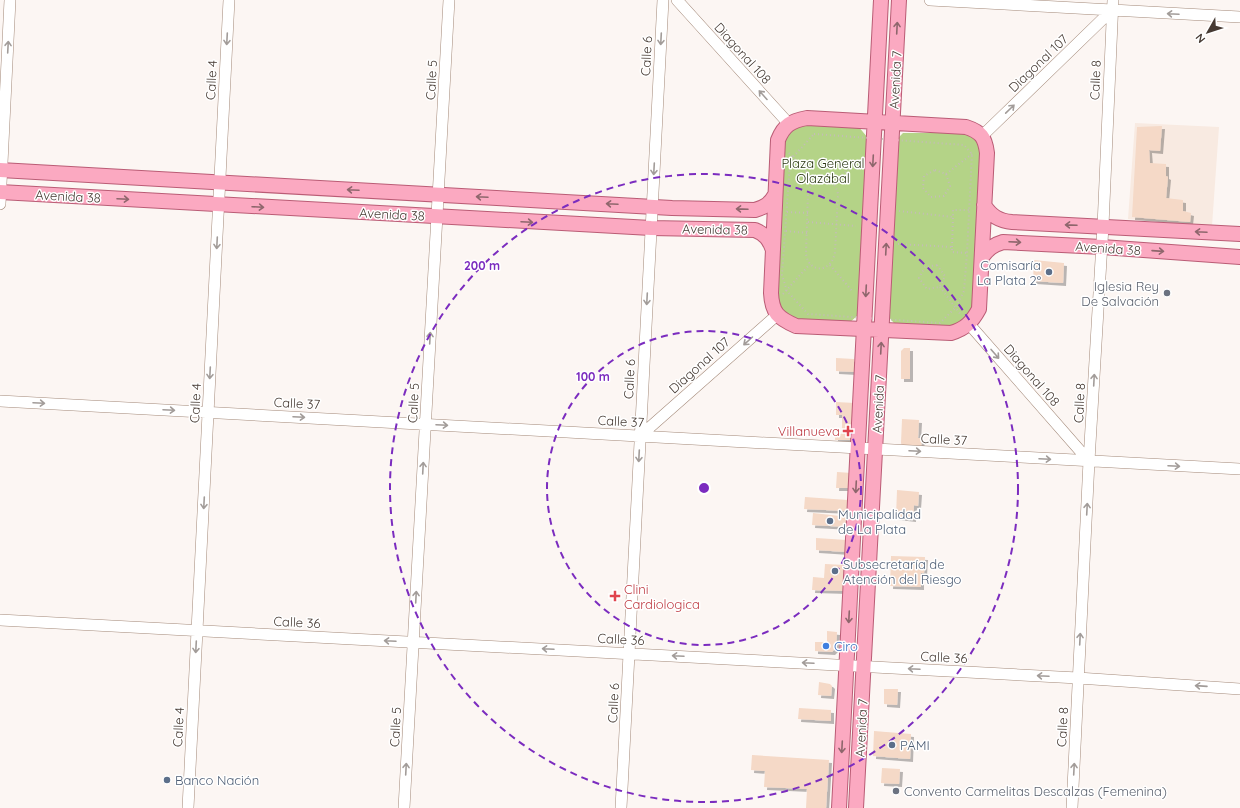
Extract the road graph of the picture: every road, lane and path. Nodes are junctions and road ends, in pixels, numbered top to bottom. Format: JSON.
{"nodes":[{"id":1,"x":10,"y":0,"type":"edge"},
{"id":2,"x":229,"y":0,"type":"edge"},
{"id":3,"x":449,"y":0,"type":"edge"},
{"id":4,"x":663,"y":0,"type":"edge"},
{"id":5,"x":677,"y":0,"type":"edge"},
{"id":6,"x":881,"y":0,"type":"edge"},
{"id":7,"x":899,"y":0,"type":"edge"},
{"id":8,"x":930,"y":0,"type":"edge"},
{"id":9,"x":1113,"y":5,"type":"edge"},
{"id":10,"x":1240,"y":17,"type":"edge"},
{"id":11,"x":874,"y":122,"type":"junction"},
{"id":12,"x":892,"y":123,"type":"junction"},
{"id":13,"x":789,"y":124,"type":"junction"},
{"id":14,"x":778,"y":140,"type":"junction"},
{"id":15,"x":984,"y":140,"type":"junction"},
{"id":16,"x":860,"y":159,"type":"dead end"},
{"id":17,"x":1,"y":170,"type":"edge"},
{"id":18,"x":946,"y":174,"type":"junction"},
{"id":19,"x":815,"y":181,"type":"junction"},
{"id":20,"x":220,"y":182,"type":"junction"},
{"id":21,"x":833,"y":183,"type":"junction"},
{"id":22,"x":438,"y":194,"type":"junction"},
{"id":23,"x":775,"y":195,"type":"junction"},
{"id":24,"x":0,"y":196,"type":"edge"},
{"id":25,"x":219,"y":204,"type":"junction"},
{"id":26,"x":984,"y":205,"type":"junction"},
{"id":27,"x":652,"y":206,"type":"junction"},
{"id":28,"x":969,"y":210,"type":"dead end"},
{"id":29,"x":898,"y":211,"type":"dead end"},
{"id":30,"x":786,"y":212,"type":"dead end"},
{"id":31,"x":808,"y":213,"type":"junction"},
{"id":32,"x":437,"y":217,"type":"junction"},
{"id":33,"x":953,"y":217,"type":"junction"},
{"id":34,"x":807,"y":222,"type":"junction"},
{"id":35,"x":836,"y":224,"type":"junction"},
{"id":36,"x":856,"y":226,"type":"dead end"},
{"id":37,"x":1103,"y":226,"type":"junction"},
{"id":38,"x":651,"y":228,"type":"junction"},
{"id":39,"x":785,"y":231,"type":"dead end"},
{"id":40,"x":807,"y":233,"type":"junction"},
{"id":41,"x":1240,"y":234,"type":"edge"},
{"id":42,"x":896,"y":244,"type":"dead end"},
{"id":43,"x":952,"y":246,"type":"junction"},
{"id":44,"x":1102,"y":247,"type":"junction"},
{"id":45,"x":773,"y":250,"type":"junction"},
{"id":46,"x":967,"y":253,"type":"dead end"},
{"id":47,"x":1240,"y":257,"type":"edge"},
{"id":48,"x":982,"y":258,"type":"junction"},
{"id":49,"x":810,"y":264,"type":"junction"},
{"id":50,"x":830,"y":265,"type":"junction"},
{"id":51,"x":940,"y":288,"type":"junction"},
{"id":52,"x":853,"y":292,"type":"dead end"},
{"id":53,"x":774,"y":309,"type":"junction"},
{"id":54,"x":969,"y":324,"type":"junction"},
{"id":55,"x":864,"y":329,"type":"junction"},
{"id":56,"x":882,"y":330,"type":"junction"},
{"id":57,"x":0,"y":401,"type":"edge"},
{"id":58,"x":208,"y":412,"type":"junction"},
{"id":59,"x":426,"y":424,"type":"junction"},
{"id":60,"x":640,"y":436,"type":"junction"},
{"id":61,"x":858,"y":448,"type":"junction"},
{"id":62,"x":876,"y":449,"type":"junction"},
{"id":63,"x":1089,"y":461,"type":"junction"},
{"id":64,"x":1240,"y":469,"type":"edge"},
{"id":65,"x":0,"y":620,"type":"edge"},
{"id":66,"x":197,"y":631,"type":"junction"},
{"id":67,"x":413,"y":642,"type":"junction"},
{"id":68,"x":629,"y":654,"type":"junction"},
{"id":69,"x":846,"y":666,"type":"junction"},
{"id":70,"x":864,"y":666,"type":"junction"},
{"id":71,"x":1078,"y":678,"type":"junction"},
{"id":72,"x":1240,"y":689,"type":"edge"},
{"id":73,"x":188,"y":808,"type":"edge"},
{"id":74,"x":404,"y":808,"type":"edge"},
{"id":75,"x":621,"y":808,"type":"edge"},
{"id":76,"x":839,"y":808,"type":"edge"},
{"id":77,"x":856,"y":808,"type":"edge"},
{"id":78,"x":1072,"y":808,"type":"edge"}],
"edges":[{"from":17,"to":1,"type":"street","one_way":true},
{"from":2,"to":20,"type":"street","name":"Calle 4","one_way":true},
{"from":3,"to":22,"type":"street","name":"Calle 5"},
{"from":4,"to":27,"type":"street","name":"Calle 6","one_way":true},
{"from":13,"to":5,"type":"street","name":"Diagonal 108","one_way":true},
{"from":6,"to":11,"type":"main road","name":"Avenida 7"},
{"from":12,"to":7,"type":"main road","name":"Avenida 7","one_way":true},
{"from":8,"to":9,"type":"street"},
{"from":10,"to":9,"type":"street","one_way":true},
{"from":15,"to":9,"type":"street","name":"Diagonal 107","one_way":true},
{"from":9,"to":37,"type":"street","name":"Calle 8"},
{"from":11,"to":12,"type":"main road"},
{"from":11,"to":13,"type":"main road"},
{"from":11,"to":55,"type":"main road","name":"Avenida 7","one_way":true},
{"from":12,"to":15,"type":"main road"},
{"from":56,"to":12,"type":"main road","name":"Avenida 7","one_way":true},
{"from":13,"to":14,"type":"main road"},
{"from":14,"to":19,"type":"path"},
{"from":14,"to":23,"type":"main road"},
{"from":15,"to":18,"type":"path"},
{"from":15,"to":26,"type":"main road"},
{"from":16,"to":21,"type":"path"},
{"from":17,"to":20,"type":"main road","name":"Avenida 38"},
{"from":17,"to":24,"type":"street"},
{"from":18,"to":18,"type":"path"},
{"from":19,"to":21,"type":"path"},
{"from":19,"to":31,"type":"path"},
{"from":22,"to":20,"type":"main road","name":"Avenida 38","one_way":true},
{"from":20,"to":25,"type":"street","name":"Calle 4"},
{"from":21,"to":35,"type":"path"},
{"from":27,"to":22,"type":"main road","name":"Avenida 38","one_way":true},
{"from":22,"to":32,"type":"street","name":"Calle 5"},
{"from":23,"to":27,"type":"main road","name":"Avenida 38","one_way":true},
{"from":23,"to":45,"type":"main road"},
{"from":24,"to":25,"type":"main road","name":"Avenida 38","one_way":true},
{"from":25,"to":32,"type":"main road","name":"Avenida 38","one_way":true},
{"from":25,"to":58,"type":"street","name":"Calle 4","one_way":true},
{"from":37,"to":26,"type":"main road","name":"Avenida 38","one_way":true},
{"from":26,"to":48,"type":"main road"},
{"from":27,"to":38,"type":"street","name":"Calle 6"},
{"from":28,"to":33,"type":"path"},
{"from":29,"to":33,"type":"path"},
{"from":30,"to":31,"type":"path"},
{"from":31,"to":34,"type":"path"},
{"from":32,"to":38,"type":"main road","name":"Avenida 38","one_way":true},
{"from":59,"to":32,"type":"street","name":"Calle 5","one_way":true},
{"from":33,"to":43,"type":"path"},
{"from":34,"to":35,"type":"path"},
{"from":34,"to":40,"type":"path"},
{"from":35,"to":36,"type":"path"},
{"from":35,"to":50,"type":"path"},
{"from":41,"to":37,"type":"main road","name":"Avenida 38","one_way":true},
{"from":37,"to":44,"type":"street","name":"Calle 8"},
{"from":38,"to":45,"type":"main road","name":"Avenida 38"},
{"from":38,"to":60,"type":"street","name":"Calle 6","one_way":true},
{"from":39,"to":40,"type":"path"},
{"from":40,"to":49,"type":"path"},
{"from":42,"to":43,"type":"path"},
{"from":43,"to":46,"type":"path"},
{"from":44,"to":47,"type":"main road","name":"Avenida 38","one_way":true},
{"from":48,"to":44,"type":"main road","name":"Avenida 38","one_way":true},
{"from":63,"to":44,"type":"street","name":"Calle 8","one_way":true},
{"from":45,"to":53,"type":"main road"},
{"from":48,"to":54,"type":"main road"},
{"from":49,"to":50,"type":"path"},
{"from":49,"to":53,"type":"path"},
{"from":50,"to":52,"type":"path"},
{"from":51,"to":51,"type":"path"},
{"from":51,"to":54,"type":"path"},
{"from":53,"to":55,"type":"main road"},
{"from":53,"to":60,"type":"street","name":"Diagonal 107","one_way":true},
{"from":54,"to":56,"type":"main road"},
{"from":54,"to":63,"type":"street","name":"Diagonal 108","one_way":true},
{"from":55,"to":56,"type":"main road"},
{"from":55,"to":61,"type":"main road","name":"Avenida 7"},
{"from":62,"to":56,"type":"main road","name":"Avenida 7","one_way":true},
{"from":57,"to":58,"type":"street","name":"Calle 37","one_way":true},
{"from":58,"to":59,"type":"street","name":"Calle 37","one_way":true},
{"from":58,"to":66,"type":"street","name":"Calle 4","one_way":true},
{"from":59,"to":60,"type":"street","name":"Calle 37","one_way":true},
{"from":67,"to":59,"type":"street","name":"Calle 5","one_way":true},
{"from":60,"to":61,"type":"street","name":"Calle 37"},
{"from":60,"to":68,"type":"street","name":"Calle 6","one_way":true},
{"from":61,"to":62,"type":"street","name":"Calle 37"},
{"from":61,"to":69,"type":"main road","name":"Avenida 7","one_way":true},
{"from":62,"to":63,"type":"street","name":"Calle 37","one_way":true},
{"from":62,"to":70,"type":"main road","name":"Avenida 7"},
{"from":63,"to":64,"type":"street","name":"Calle 37","one_way":true},
{"from":71,"to":63,"type":"street","name":"Calle 8","one_way":true},
{"from":65,"to":66,"type":"street","name":"Calle 36"},
{"from":67,"to":66,"type":"street","name":"Calle 36","one_way":true},
{"from":66,"to":73,"type":"street","name":"Calle 4","one_way":true},
{"from":68,"to":67,"type":"street","name":"Calle 36","one_way":true},
{"from":74,"to":67,"type":"street","name":"Calle 5","one_way":true},
{"from":69,"to":68,"type":"street","name":"Calle 36","one_way":true},
{"from":68,"to":75,"type":"street","name":"Calle 6"},
{"from":69,"to":70,"type":"street","name":"Calle 36"},
{"from":69,"to":76,"type":"main road","name":"Avenida 7","one_way":true},
{"from":71,"to":70,"type":"street","name":"Calle 36","one_way":true},
{"from":70,"to":77,"type":"main road","name":"Avenida 7"},
{"from":72,"to":71,"type":"street","name":"Calle 36","one_way":true},
{"from":78,"to":71,"type":"street","name":"Calle 8","one_way":true}]}
